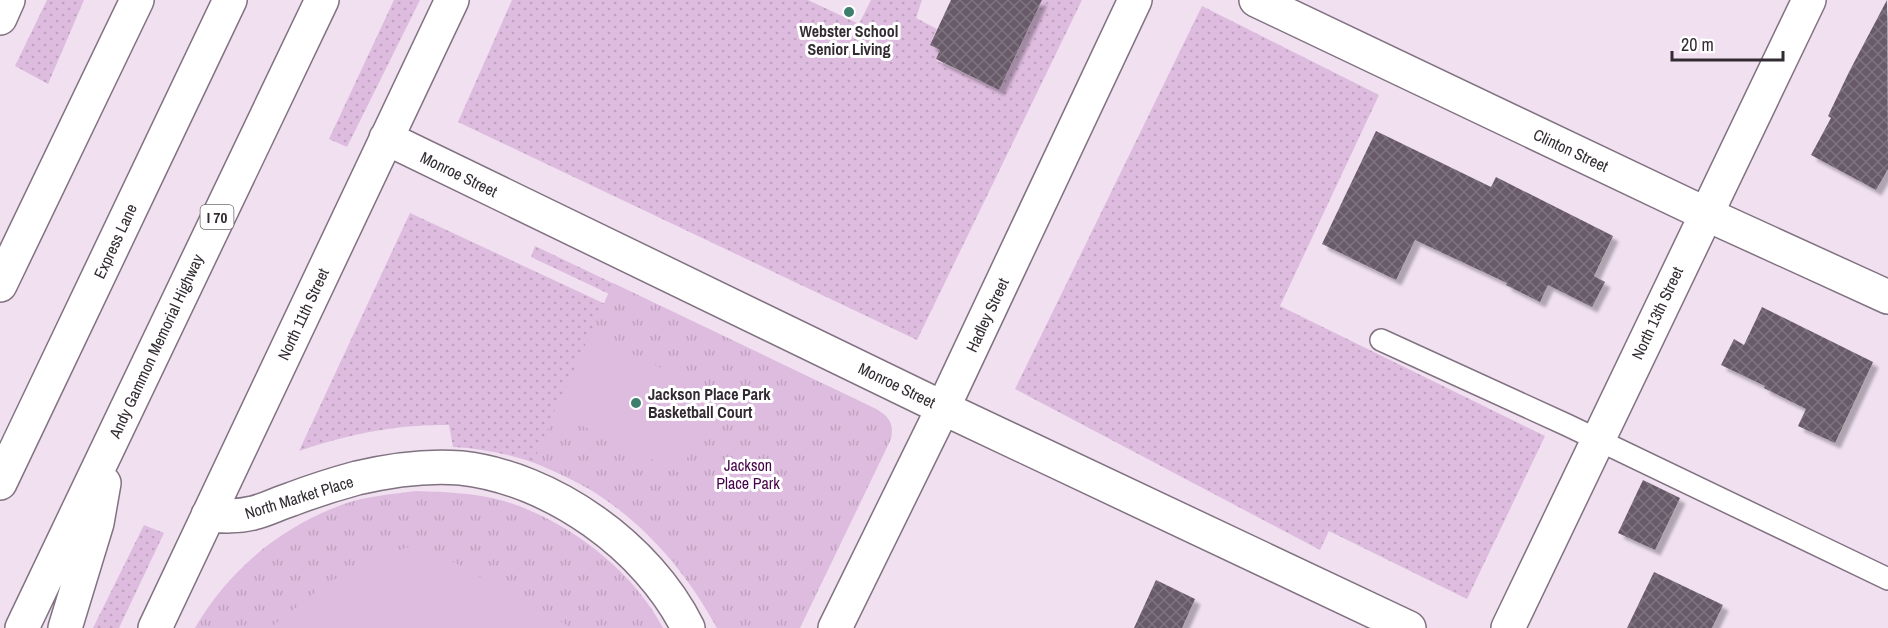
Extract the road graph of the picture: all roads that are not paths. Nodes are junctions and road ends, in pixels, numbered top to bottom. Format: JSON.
{"nodes":[{"id":1,"x":8,"y":0,"type":"edge"},
{"id":2,"x":137,"y":0,"type":"edge"},
{"id":3,"x":230,"y":0,"type":"edge"},
{"id":4,"x":322,"y":0,"type":"edge"},
{"id":5,"x":452,"y":0,"type":"edge"},
{"id":6,"x":1135,"y":0,"type":"edge"},
{"id":7,"x":1256,"y":0,"type":"edge"},
{"id":8,"x":1809,"y":0,"type":"edge"},
{"id":9,"x":0,"y":18,"type":"edge"},
{"id":10,"x":386,"y":138,"type":"junction"},
{"id":11,"x":1706,"y":214,"type":"junction"},
{"id":12,"x":0,"y":285,"type":"edge"},
{"id":13,"x":1888,"y":297,"type":"edge"},
{"id":14,"x":1381,"y":340,"type":"dead end"},
{"id":15,"x":943,"y":408,"type":"junction"},
{"id":16,"x":114,"y":434,"type":"junction"},
{"id":17,"x":1597,"y":439,"type":"junction"},
{"id":18,"x":0,"y":483,"type":"edge"},
{"id":19,"x":208,"y":515,"type":"junction"},
{"id":20,"x":1888,"y":579,"type":"edge"},
{"id":21,"x":22,"y":628,"type":"edge"},
{"id":22,"x":65,"y":628,"type":"edge"},
{"id":23,"x":155,"y":628,"type":"edge"},
{"id":24,"x":688,"y":628,"type":"edge"},
{"id":25,"x":835,"y":628,"type":"edge"},
{"id":26,"x":1409,"y":628,"type":"edge"},
{"id":27,"x":1508,"y":628,"type":"edge"}],
"edges":[{"from":1,"to":9,"type":"main road"},
{"from":2,"to":12,"type":"main road"},
{"from":3,"to":18,"type":"main road","name":"Express Lane"},
{"from":4,"to":16,"type":"main road","name":"Andy Gammon Memorial Highway","number":"I 70"},
{"from":5,"to":10,"type":"main road","name":"North 11th Street"},
{"from":6,"to":15,"type":"main road","name":"Hadley Street"},
{"from":7,"to":11,"type":"main road","name":"Clinton Street"},
{"from":8,"to":11,"type":"main road","name":"North 13th Street"},
{"from":10,"to":15,"type":"main road","name":"Monroe Street"},
{"from":10,"to":19,"type":"main road","name":"North 11th Street"},
{"from":11,"to":13,"type":"main road","name":"Clinton Street"},
{"from":11,"to":17,"type":"main road","name":"North 13th Street"},
{"from":14,"to":17,"type":"lane"},
{"from":15,"to":25,"type":"main road","name":"Hadley Street"},
{"from":15,"to":26,"type":"main road","name":"Monroe Street"},
{"from":16,"to":21,"type":"main road","name":"Andy Gammon Memorial Highway","number":"I 70"},
{"from":16,"to":22,"type":"main road"},
{"from":17,"to":20,"type":"lane"},
{"from":17,"to":27,"type":"main road","name":"North 13th Street"},
{"from":19,"to":23,"type":"main road","name":"North 11th Street"},
{"from":19,"to":24,"type":"main road","name":"North Market Place"}]}
